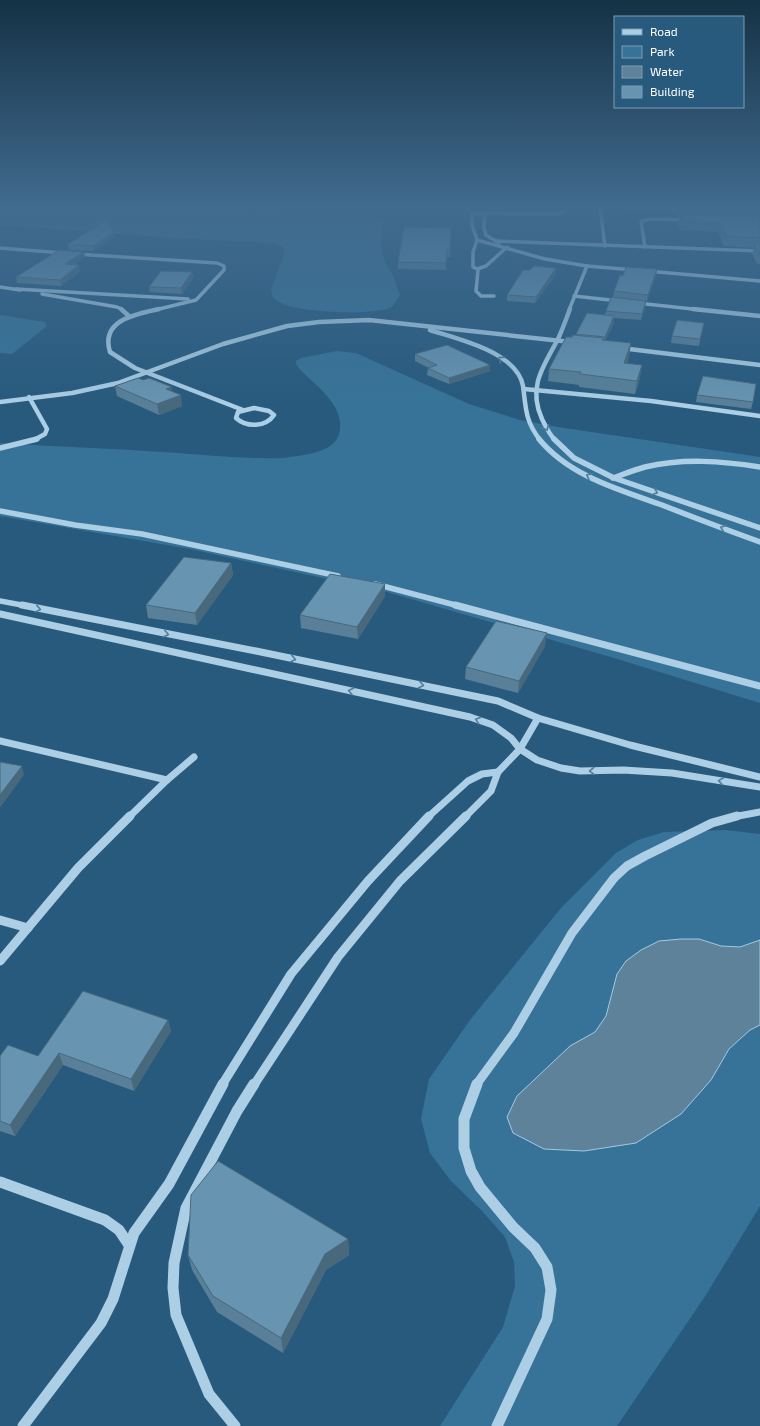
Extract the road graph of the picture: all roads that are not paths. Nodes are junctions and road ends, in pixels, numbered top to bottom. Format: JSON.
{"nodes":[{"id":1,"x":221,"y":274,"type":"edge"},
{"id":2,"x":478,"y":274,"type":"edge"},
{"id":3,"x":584,"y":274,"type":"edge"},
{"id":4,"x":674,"y":274,"type":"edge"},
{"id":5,"x":760,"y":281,"type":"edge"},
{"id":6,"x":0,"y":287,"type":"edge"},
{"id":7,"x":16,"y":289,"type":"junction"},
{"id":8,"x":494,"y":296,"type":"dead end"},
{"id":9,"x":574,"y":296,"type":"junction"},
{"id":10,"x":196,"y":300,"type":"junction"},
{"id":11,"x":621,"y":301,"type":"edge"},
{"id":12,"x":628,"y":302,"type":"edge"},
{"id":13,"x":129,"y":316,"type":"junction"},
{"id":14,"x":760,"y":316,"type":"edge"},
{"id":15,"x":414,"y":325,"type":"junction"},
{"id":16,"x":558,"y":340,"type":"junction"},
{"id":17,"x":573,"y":342,"type":"edge"},
{"id":18,"x":619,"y":348,"type":"edge"},
{"id":19,"x":760,"y":365,"type":"edge"},
{"id":20,"x":145,"y":373,"type":"junction"},
{"id":21,"x":524,"y":389,"type":"junction"},
{"id":22,"x":536,"y":390,"type":"junction"},
{"id":23,"x":29,"y":397,"type":"junction"},
{"id":24,"x":0,"y":402,"type":"edge"},
{"id":25,"x":243,"y":410,"type":"junction"},
{"id":26,"x":760,"y":416,"type":"edge"},
{"id":27,"x":0,"y":448,"type":"edge"},
{"id":28,"x":760,"y":467,"type":"edge"},
{"id":29,"x":614,"y":478,"type":"junction"},
{"id":30,"x":602,"y":483,"type":"junction"},
{"id":31,"x":0,"y":511,"type":"edge"},
{"id":32,"x":760,"y":528,"type":"edge"},
{"id":33,"x":760,"y":542,"type":"edge"},
{"id":34,"x":345,"y":578,"type":"edge"},
{"id":35,"x":368,"y":583,"type":"edge"},
{"id":36,"x":0,"y":601,"type":"edge"},
{"id":37,"x":0,"y":614,"type":"edge"},
{"id":38,"x":760,"y":686,"type":"edge"},
{"id":39,"x":538,"y":718,"type":"junction"},
{"id":40,"x":0,"y":741,"type":"edge"},
{"id":41,"x":520,"y":749,"type":"junction"},
{"id":42,"x":194,"y":756,"type":"dead end"},
{"id":43,"x":498,"y":772,"type":"junction"},
{"id":44,"x":760,"y":777,"type":"edge"},
{"id":45,"x":167,"y":780,"type":"junction"},
{"id":46,"x":760,"y":787,"type":"edge"},
{"id":47,"x":760,"y":812,"type":"edge"},
{"id":48,"x":0,"y":920,"type":"edge"},
{"id":49,"x":28,"y":928,"type":"junction"},
{"id":50,"x":0,"y":960,"type":"edge"},
{"id":51,"x":0,"y":1182,"type":"edge"},
{"id":52,"x":129,"y":1245,"type":"junction"},
{"id":53,"x":23,"y":1426,"type":"edge"},
{"id":54,"x":235,"y":1426,"type":"edge"},
{"id":55,"x":497,"y":1426,"type":"edge"}],
"edges":[{"from":1,"to":10,"type":"street"},
{"from":2,"to":8,"type":"street"},
{"from":3,"to":9,"type":"street"},
{"from":4,"to":5,"type":"street"},
{"from":6,"to":7,"type":"street"},
{"from":7,"to":10,"type":"street"},
{"from":7,"to":13,"type":"street"},
{"from":9,"to":11,"type":"street"},
{"from":9,"to":16,"type":"street"},
{"from":10,"to":13,"type":"street"},
{"from":12,"to":14,"type":"street"},
{"from":13,"to":20,"type":"street"},
{"from":15,"to":16,"type":"street"},
{"from":15,"to":20,"type":"street"},
{"from":21,"to":15,"type":"street","one_way":true},
{"from":16,"to":17,"type":"street"},
{"from":16,"to":22,"type":"street"},
{"from":18,"to":19,"type":"street"},
{"from":20,"to":23,"type":"street"},
{"from":20,"to":25,"type":"street"},
{"from":21,"to":22,"type":"street"},
{"from":30,"to":21,"type":"street","one_way":true},
{"from":22,"to":26,"type":"street"},
{"from":22,"to":29,"type":"street","one_way":true},
{"from":23,"to":24,"type":"street"},
{"from":23,"to":27,"type":"street"},
{"from":25,"to":25,"type":"street"},
{"from":28,"to":29,"type":"street"},
{"from":29,"to":30,"type":"street"},
{"from":29,"to":32,"type":"street","one_way":true},
{"from":33,"to":30,"type":"street","one_way":true},
{"from":31,"to":34,"type":"street"},
{"from":35,"to":38,"type":"street"},
{"from":36,"to":39,"type":"street","one_way":true},
{"from":41,"to":37,"type":"street","one_way":true},
{"from":39,"to":41,"type":"street"},
{"from":39,"to":44,"type":"street"},
{"from":40,"to":45,"type":"street"},
{"from":41,"to":43,"type":"street"},
{"from":46,"to":41,"type":"street","one_way":true},
{"from":42,"to":45,"type":"street"},
{"from":43,"to":52,"type":"street"},
{"from":43,"to":54,"type":"street"},
{"from":45,"to":49,"type":"street"},
{"from":47,"to":55,"type":"street"},
{"from":48,"to":49,"type":"street"},
{"from":49,"to":50,"type":"street"},
{"from":51,"to":52,"type":"street"},
{"from":52,"to":53,"type":"street"}]}
